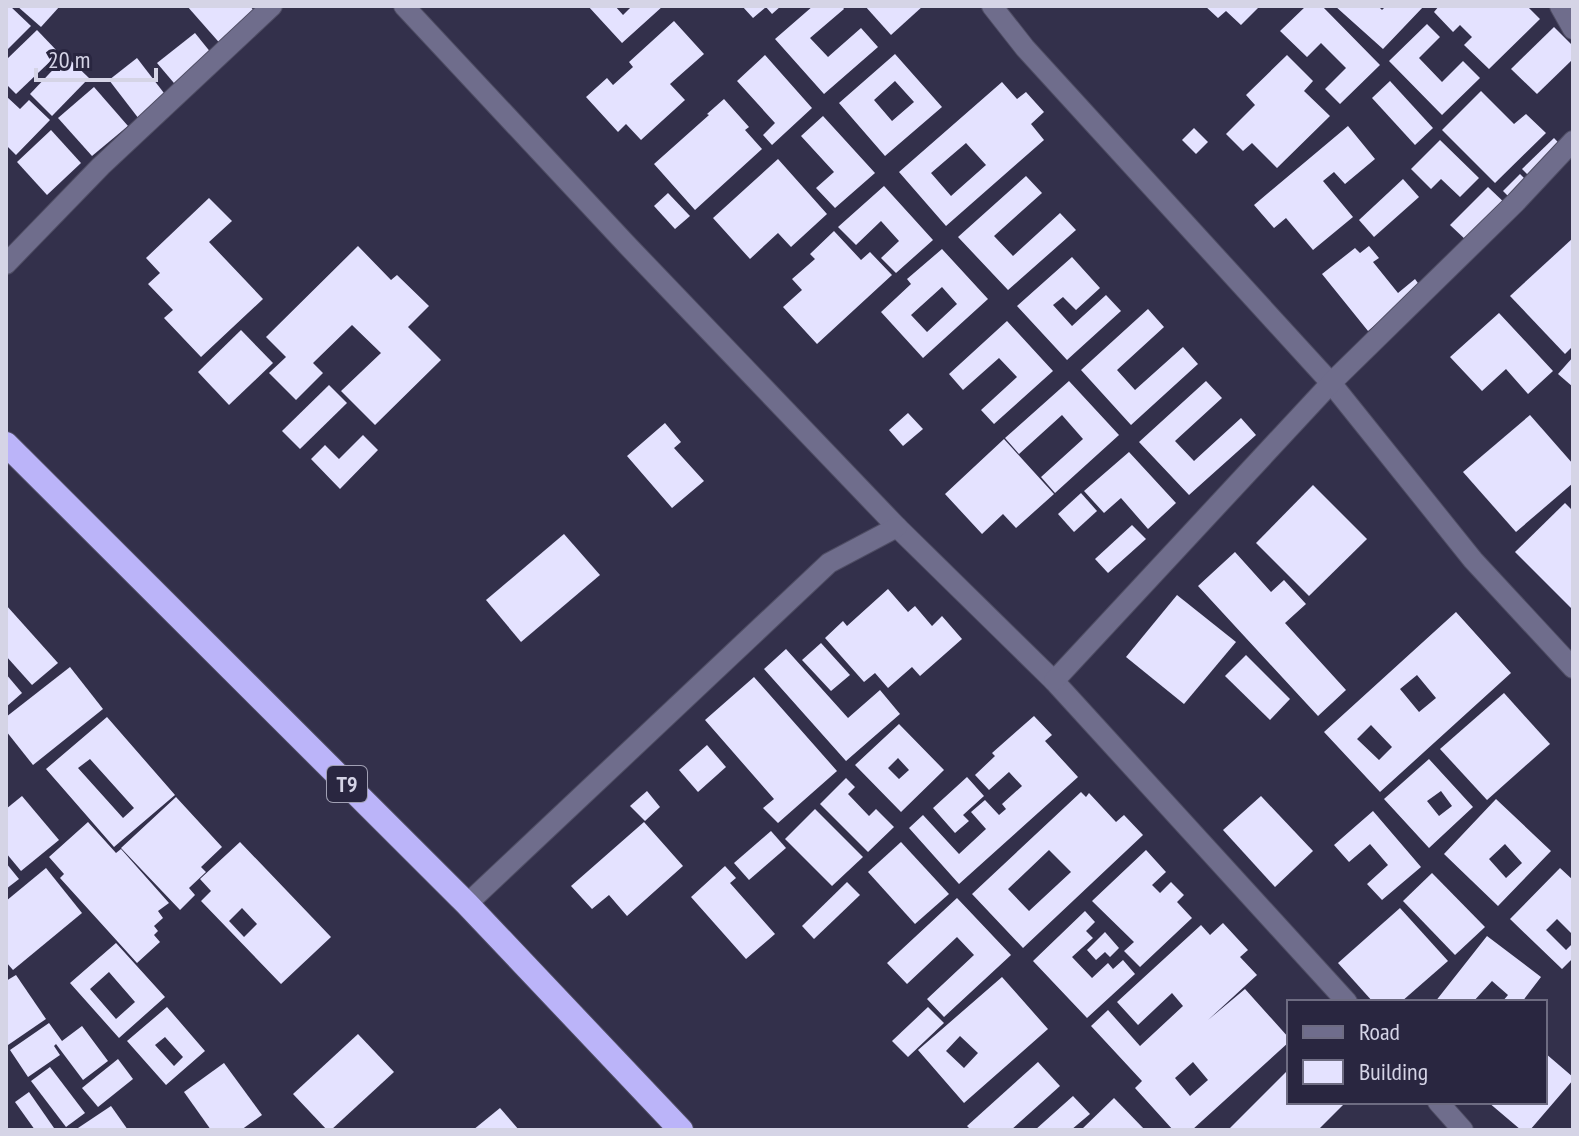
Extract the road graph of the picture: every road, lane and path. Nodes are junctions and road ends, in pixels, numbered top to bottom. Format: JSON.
{"nodes":[{"id":1,"x":272,"y":6,"type":"edge"},
{"id":2,"x":404,"y":6,"type":"edge"},
{"id":3,"x":992,"y":6,"type":"edge"},
{"id":4,"x":1560,"y":6,"type":"edge"},
{"id":5,"x":1573,"y":29,"type":"edge"},
{"id":6,"x":1573,"y":141,"type":"edge"},
{"id":7,"x":6,"y":264,"type":"edge"},
{"id":8,"x":1331,"y":383,"type":"junction"},
{"id":9,"x":6,"y":444,"type":"edge"},
{"id":10,"x":897,"y":527,"type":"junction"},
{"id":11,"x":1573,"y":668,"type":"edge"},
{"id":12,"x":1054,"y":681,"type":"junction"},
{"id":13,"x":467,"y":904,"type":"junction"},
{"id":14,"x":1345,"y":1000,"type":"edge"},
{"id":15,"x":1440,"y":1104,"type":"edge"},
{"id":16,"x":681,"y":1130,"type":"edge"},
{"id":17,"x":1463,"y":1130,"type":"edge"}],
"edges":[{"from":1,"to":7,"type":"street"},
{"from":2,"to":10,"type":"street"},
{"from":3,"to":8,"type":"street"},
{"from":4,"to":5,"type":"street"},
{"from":6,"to":8,"type":"street"},
{"from":8,"to":11,"type":"street"},
{"from":8,"to":12,"type":"street"},
{"from":9,"to":13,"type":"highway","number":"T9"},
{"from":10,"to":12,"type":"street"},
{"from":10,"to":13,"type":"street"},
{"from":12,"to":14,"type":"street"},
{"from":13,"to":16,"type":"highway","number":"T9"},
{"from":15,"to":17,"type":"street"}]}
